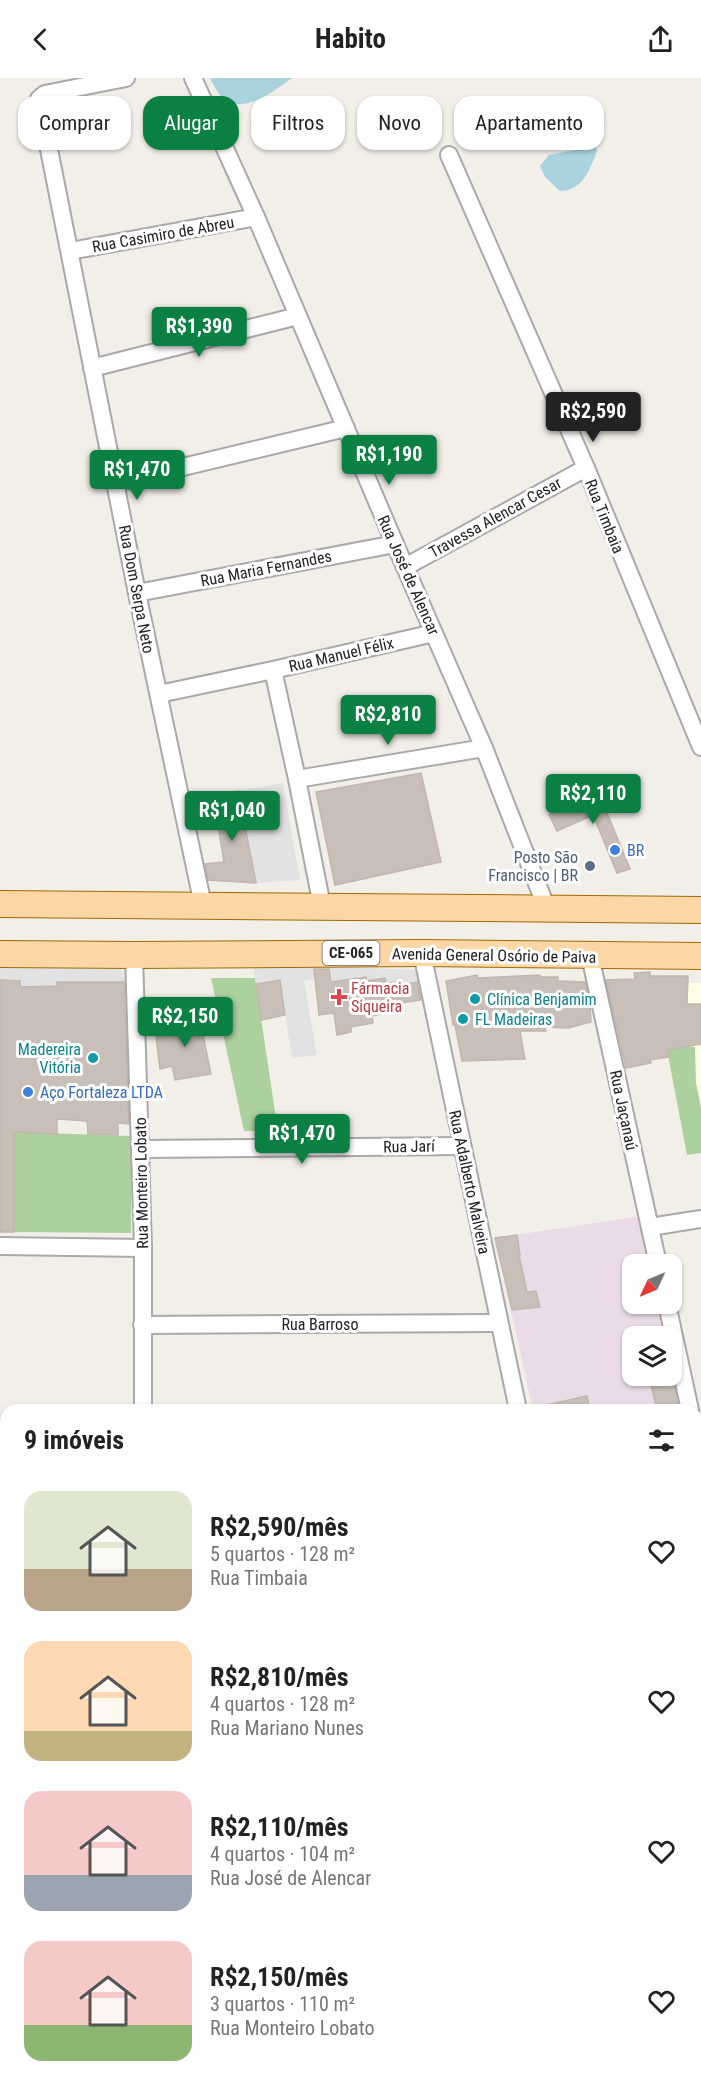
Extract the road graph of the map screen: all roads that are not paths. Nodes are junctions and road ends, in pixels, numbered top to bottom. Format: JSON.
{"nodes":[{"id":1,"x":126,"y":78,"type":"edge"},
{"id":2,"x":193,"y":78,"type":"edge"},
{"id":3,"x":449,"y":155,"type":"dead end"},
{"id":4,"x":256,"y":217,"type":"junction"},
{"id":5,"x":70,"y":251,"type":"junction"},
{"id":6,"x":298,"y":316,"type":"junction"},
{"id":7,"x":92,"y":368,"type":"junction"},
{"id":8,"x":346,"y":428,"type":"junction"},
{"id":9,"x":586,"y":468,"type":"junction"},
{"id":10,"x":116,"y":483,"type":"junction"},
{"id":11,"x":395,"y":544,"type":"junction"},
{"id":12,"x":405,"y":567,"type":"junction"},
{"id":13,"x":138,"y":593,"type":"junction"},
{"id":14,"x":434,"y":633,"type":"junction"},
{"id":15,"x":273,"y":670,"type":"junction"},
{"id":16,"x":159,"y":694,"type":"junction"},
{"id":17,"x":701,"y":747,"type":"edge"},
{"id":18,"x":484,"y":748,"type":"junction"},
{"id":19,"x":297,"y":778,"type":"junction"},
{"id":20,"x":0,"y":904,"type":"edge"},
{"id":21,"x":203,"y":905,"type":"junction"},
{"id":22,"x":322,"y":906,"type":"junction"},
{"id":23,"x":547,"y":909,"type":"junction"},
{"id":24,"x":701,"y":910,"type":"edge"},
{"id":25,"x":422,"y":953,"type":"junction"},
{"id":26,"x":0,"y":954,"type":"edge"},
{"id":27,"x":134,"y":955,"type":"junction"},
{"id":28,"x":590,"y":956,"type":"junction"},
{"id":29,"x":701,"y":956,"type":"edge"},
{"id":30,"x":462,"y":1146,"type":"junction"},
{"id":31,"x":141,"y":1149,"type":"junction"},
{"id":32,"x":701,"y":1219,"type":"edge"},
{"id":33,"x":650,"y":1227,"type":"junction"},
{"id":34,"x":0,"y":1245,"type":"edge"},
{"id":35,"x":143,"y":1248,"type":"junction"},
{"id":36,"x":656,"y":1254,"type":"edge"},
{"id":37,"x":669,"y":1314,"type":"edge"},
{"id":38,"x":499,"y":1323,"type":"junction"},
{"id":39,"x":142,"y":1325,"type":"junction"},
{"id":40,"x":142,"y":1404,"type":"edge"},
{"id":41,"x":517,"y":1404,"type":"edge"},
{"id":42,"x":689,"y":1404,"type":"edge"}],
"edges":[{"from":1,"to":5,"type":"street","name":"Rua Dom Serpa Neto"},
{"from":2,"to":4,"type":"street","name":"Rua José de Alencar"},
{"from":3,"to":9,"type":"street","name":"Rua Timbaia"},
{"from":4,"to":5,"type":"street","name":"Rua Casimiro de Abreu"},
{"from":4,"to":6,"type":"street","name":"Rua José de Alencar"},
{"from":5,"to":7,"type":"street","name":"Rua Dom Serpa Neto"},
{"from":6,"to":7,"type":"street"},
{"from":6,"to":8,"type":"street","name":"Rua José de Alencar"},
{"from":7,"to":10,"type":"street","name":"Rua Dom Serpa Neto"},
{"from":8,"to":10,"type":"street"},
{"from":8,"to":11,"type":"street","name":"Rua José de Alencar"},
{"from":9,"to":12,"type":"street","name":"Travessa Alencar Cesar"},
{"from":9,"to":17,"type":"street","name":"Rua Timbaia"},
{"from":10,"to":13,"type":"street","name":"Rua Dom Serpa Neto"},
{"from":11,"to":12,"type":"street","name":"Rua José de Alencar"},
{"from":11,"to":13,"type":"street","name":"Rua Maria Fernandes"},
{"from":12,"to":14,"type":"street","name":"Rua José de Alencar"},
{"from":13,"to":16,"type":"street","name":"Rua Dom Serpa Neto"},
{"from":14,"to":15,"type":"street","name":"Rua Manuel Félix"},
{"from":14,"to":18,"type":"street","name":"Rua José de Alencar"},
{"from":15,"to":16,"type":"street"},
{"from":15,"to":19,"type":"street","name":"Rua Manuel Félix"},
{"from":16,"to":21,"type":"street","name":"Rua Dom Serpa Neto"},
{"from":18,"to":19,"type":"street"},
{"from":18,"to":23,"type":"street","name":"Rua José de Alencar"},
{"from":19,"to":22,"type":"street","name":"Rua Manuel Félix"},
{"from":20,"to":21,"type":"main road"},
{"from":21,"to":22,"type":"main road"},
{"from":22,"to":23,"type":"main road"},
{"from":23,"to":24,"type":"main road"},
{"from":25,"to":27,"type":"main road","name":"Avenida General Osório de Paiva","number":"CE-065"},
{"from":25,"to":28,"type":"main road","name":"Avenida General Osório de Paiva","number":"CE-065"},
{"from":25,"to":30,"type":"street","name":"Rua Adalberto Malveira"},
{"from":26,"to":27,"type":"main road","name":"Avenida General Osório de Paiva","number":"CE-065"},
{"from":27,"to":31,"type":"street","name":"Rua Monteiro Lobato"},
{"from":28,"to":29,"type":"main road","name":"Avenida General Osório de Paiva","number":"CE-065"},
{"from":28,"to":33,"type":"street","name":"Rua Jaçanaú"},
{"from":30,"to":31,"type":"street","name":"Rua Jarí"},
{"from":30,"to":38,"type":"street","name":"Rua Adalberto Malveira"},
{"from":31,"to":35,"type":"street","name":"Rua Monteiro Lobato"},
{"from":32,"to":33,"type":"street"},
{"from":33,"to":36,"type":"street","name":"Rua Jaçanaú"},
{"from":34,"to":35,"type":"street"},
{"from":35,"to":39,"type":"street","name":"Rua Monteiro Lobato"},
{"from":37,"to":42,"type":"street"},
{"from":38,"to":39,"type":"street","name":"Rua Barroso"},
{"from":38,"to":41,"type":"street","name":"Rua Adalberto Malveira"},
{"from":39,"to":40,"type":"street","name":"Rua Monteiro Lobato"}]}
